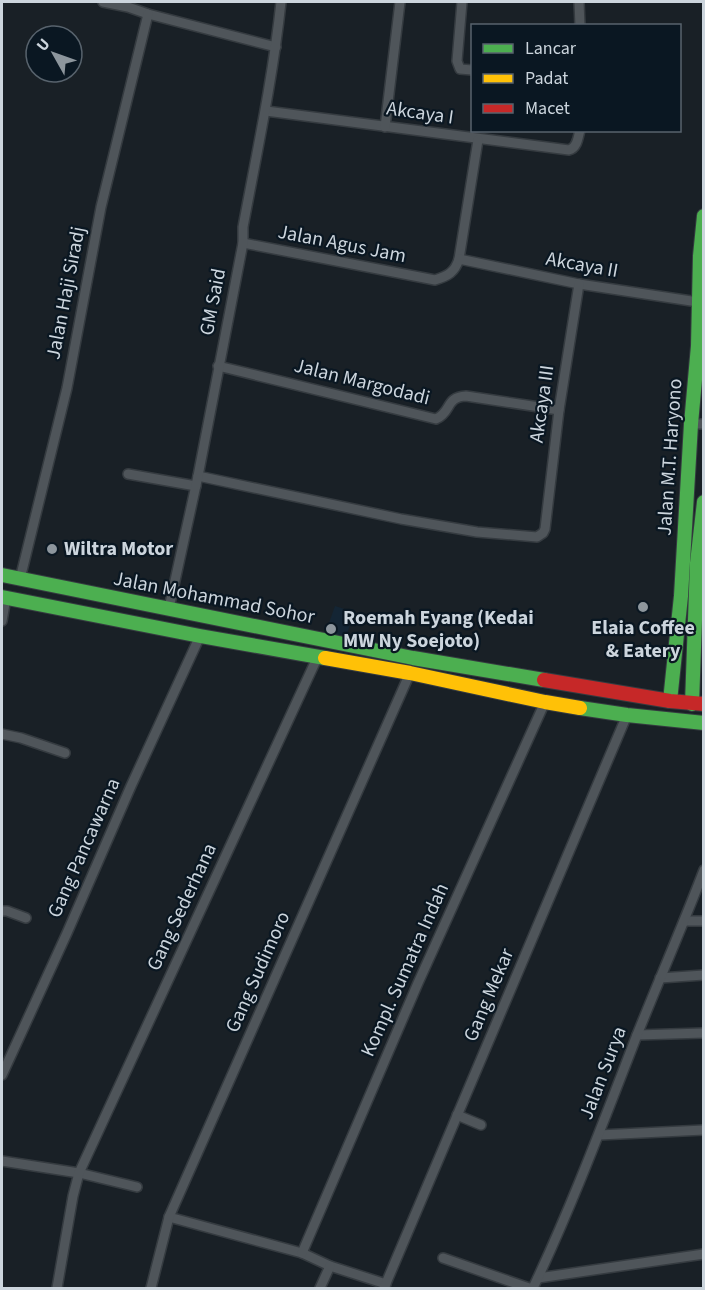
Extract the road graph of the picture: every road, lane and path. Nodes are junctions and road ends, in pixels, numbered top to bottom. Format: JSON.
{"nodes":[{"id":1,"x":103,"y":2,"type":"edge"},
{"id":2,"x":281,"y":2,"type":"edge"},
{"id":3,"x":400,"y":2,"type":"edge"},
{"id":4,"x":462,"y":2,"type":"edge"},
{"id":5,"x":579,"y":2,"type":"edge"},
{"id":6,"x":128,"y":4,"type":"edge"},
{"id":7,"x":148,"y":14,"type":"junction"},
{"id":8,"x":580,"y":24,"type":"edge"},
{"id":9,"x":276,"y":47,"type":"junction"},
{"id":10,"x":471,"y":70,"type":"edge"},
{"id":11,"x":266,"y":111,"type":"junction"},
{"id":12,"x":385,"y":127,"type":"junction"},
{"id":13,"x":579,"y":132,"type":"edge"},
{"id":14,"x":478,"y":140,"type":"junction"},
{"id":15,"x":704,"y":216,"type":"edge"},
{"id":16,"x":243,"y":243,"type":"junction"},
{"id":17,"x":459,"y":259,"type":"junction"},
{"id":18,"x":579,"y":284,"type":"junction"},
{"id":19,"x":698,"y":302,"type":"junction"},
{"id":20,"x":218,"y":366,"type":"junction"},
{"id":21,"x":559,"y":410,"type":"junction"},
{"id":22,"x":697,"y":424,"type":"edge"},
{"id":23,"x":128,"y":474,"type":"dead end"},
{"id":24,"x":197,"y":481,"type":"junction"},
{"id":25,"x":704,"y":502,"type":"edge"},
{"id":26,"x":2,"y":575,"type":"edge"},
{"id":27,"x":20,"y":579,"type":"junction"},
{"id":28,"x":98,"y":594,"type":"junction"},
{"id":29,"x":681,"y":596,"type":"junction"},
{"id":30,"x":4,"y":597,"type":"edge"},
{"id":31,"x":696,"y":599,"type":"junction"},
{"id":32,"x":169,"y":608,"type":"junction"},
{"id":33,"x":97,"y":615,"type":"junction"},
{"id":34,"x":2,"y":621,"type":"edge"},
{"id":35,"x":200,"y":636,"type":"junction"},
{"id":36,"x":318,"y":656,"type":"junction"},
{"id":37,"x":485,"y":671,"type":"junction"},
{"id":38,"x":410,"y":673,"type":"junction"},
{"id":39,"x":482,"y":690,"type":"junction"},
{"id":40,"x":670,"y":701,"type":"junction"},
{"id":41,"x":545,"y":702,"type":"junction"},
{"id":42,"x":698,"y":704,"type":"edge"},
{"id":43,"x":627,"y":715,"type":"junction"},
{"id":44,"x":704,"y":723,"type":"edge"},
{"id":45,"x":2,"y":734,"type":"edge"},
{"id":46,"x":65,"y":753,"type":"dead end"},
{"id":47,"x":704,"y":870,"type":"edge"},
{"id":48,"x":2,"y":911,"type":"edge"},
{"id":49,"x":26,"y":918,"type":"dead end"},
{"id":50,"x":684,"y":921,"type":"junction"},
{"id":51,"x":704,"y":921,"type":"edge"},
{"id":52,"x":704,"y":975,"type":"edge"},
{"id":53,"x":660,"y":978,"type":"junction"},
{"id":54,"x":704,"y":1033,"type":"edge"},
{"id":55,"x":637,"y":1035,"type":"junction"},
{"id":56,"x":2,"y":1075,"type":"edge"},
{"id":57,"x":457,"y":1115,"type":"junction"},
{"id":58,"x":481,"y":1125,"type":"dead end"},
{"id":59,"x":704,"y":1130,"type":"edge"},
{"id":60,"x":599,"y":1135,"type":"junction"},
{"id":61,"x":2,"y":1161,"type":"edge"},
{"id":62,"x":79,"y":1173,"type":"junction"},
{"id":63,"x":136,"y":1187,"type":"dead end"},
{"id":64,"x":169,"y":1217,"type":"junction"},
{"id":65,"x":302,"y":1253,"type":"junction"},
{"id":66,"x":704,"y":1254,"type":"edge"},
{"id":67,"x":442,"y":1258,"type":"dead end"},
{"id":68,"x":330,"y":1266,"type":"junction"},
{"id":69,"x":538,"y":1278,"type":"junction"},
{"id":70,"x":385,"y":1286,"type":"edge"},
{"id":71,"x":57,"y":1288,"type":"edge"},
{"id":72,"x":151,"y":1288,"type":"edge"},
{"id":73,"x":320,"y":1288,"type":"edge"},
{"id":74,"x":531,"y":1288,"type":"edge"}],
"edges":[{"from":1,"to":6,"type":"street"},
{"from":2,"to":9,"type":"street","name":"GM Said"},
{"from":3,"to":12,"type":"street"},
{"from":4,"to":10,"type":"street"},
{"from":5,"to":8,"type":"street"},
{"from":6,"to":7,"type":"street"},
{"from":7,"to":9,"type":"street"},
{"from":7,"to":27,"type":"street","name":"Jalan Haji Siradj"},
{"from":9,"to":11,"type":"street","name":"GM Said"},
{"from":11,"to":12,"type":"street","name":"Akcaya I"},
{"from":11,"to":16,"type":"street","name":"GM Said"},
{"from":12,"to":14,"type":"street","name":"Akcaya I"},
{"from":13,"to":14,"type":"street","name":"Akcaya I"},
{"from":14,"to":17,"type":"street"},
{"from":15,"to":19,"type":"street","name":"Jalan M.T. Haryono"},
{"from":16,"to":17,"type":"street","name":"Jalan Agus Jam"},
{"from":16,"to":20,"type":"street","name":"GM Said"},
{"from":17,"to":18,"type":"street","name":"Akcaya II"},
{"from":18,"to":19,"type":"street","name":"Akcaya II"},
{"from":18,"to":21,"type":"street","name":"Akcaya III"},
{"from":19,"to":22,"type":"street","name":"Jalan M.T. Haryono"},
{"from":20,"to":21,"type":"street","name":"Jalan Margodadi"},
{"from":20,"to":24,"type":"street","name":"GM Said"},
{"from":21,"to":24,"type":"street","name":"Akcaya III"},
{"from":22,"to":29,"type":"street","name":"Jalan M.T. Haryono"},
{"from":23,"to":24,"type":"street"},
{"from":24,"to":32,"type":"street","name":"GM Said"},
{"from":25,"to":31,"type":"street"},
{"from":26,"to":27,"type":"street","name":"Jalan Mohammad Sohor"},
{"from":27,"to":28,"type":"street","name":"Jalan Mohammad Sohor"},
{"from":28,"to":32,"type":"street","name":"Jalan Mohammad Sohor"},
{"from":28,"to":33,"type":"street"},
{"from":29,"to":31,"type":"street"},
{"from":29,"to":40,"type":"street","name":"Jalan M.T. Haryono"},
{"from":30,"to":33,"type":"street","name":"Jalan Mohammad Sohor"},
{"from":30,"to":34,"type":"street"},
{"from":31,"to":42,"type":"street"},
{"from":32,"to":37,"type":"street","name":"Jalan Mohammad Sohor"},
{"from":33,"to":35,"type":"street","name":"Jalan Mohammad Sohor"},
{"from":35,"to":36,"type":"street","name":"Jalan Mohammad Sohor"},
{"from":35,"to":56,"type":"street","name":"Gang Pancawarna"},
{"from":36,"to":38,"type":"street","name":"Jalan Mohammad Sohor"},
{"from":36,"to":62,"type":"street","name":"Gang Sederhana"},
{"from":37,"to":39,"type":"street"},
{"from":37,"to":40,"type":"street","name":"Jalan Mohammad Sohor"},
{"from":38,"to":39,"type":"street","name":"Jalan Mohammad Sohor"},
{"from":38,"to":64,"type":"street","name":"Gang Sudimoro"},
{"from":39,"to":41,"type":"street","name":"Jalan Mohammad Sohor"},
{"from":40,"to":42,"type":"street","name":"Jalan Mohammad Sohor"},
{"from":41,"to":43,"type":"street","name":"Jalan Mohammad Sohor"},
{"from":41,"to":65,"type":"street","name":"Kompl. Sumatra Indah"},
{"from":43,"to":44,"type":"street","name":"Jalan Mohammad Sohor"},
{"from":43,"to":57,"type":"street","name":"Gang Mekar"},
{"from":45,"to":46,"type":"street"},
{"from":47,"to":50,"type":"street","name":"Jalan Surya"},
{"from":48,"to":49,"type":"street"},
{"from":50,"to":51,"type":"street"},
{"from":50,"to":53,"type":"street","name":"Jalan Surya"},
{"from":52,"to":53,"type":"street"},
{"from":53,"to":55,"type":"street","name":"Jalan Surya"},
{"from":54,"to":55,"type":"street"},
{"from":55,"to":60,"type":"street","name":"Jalan Surya"},
{"from":57,"to":58,"type":"street"},
{"from":57,"to":70,"type":"street","name":"Gang Mekar"},
{"from":59,"to":60,"type":"street"},
{"from":60,"to":69,"type":"street","name":"Jalan Surya"},
{"from":61,"to":62,"type":"street"},
{"from":62,"to":63,"type":"street"},
{"from":62,"to":71,"type":"street","name":"Gang Sederhana"},
{"from":64,"to":65,"type":"street"},
{"from":64,"to":72,"type":"street","name":"Gang Sudimoro"},
{"from":65,"to":68,"type":"street"},
{"from":66,"to":69,"type":"street"},
{"from":67,"to":74,"type":"street"},
{"from":68,"to":70,"type":"street"},
{"from":68,"to":73,"type":"street"},
{"from":69,"to":74,"type":"street","name":"Jalan Surya"}]}
